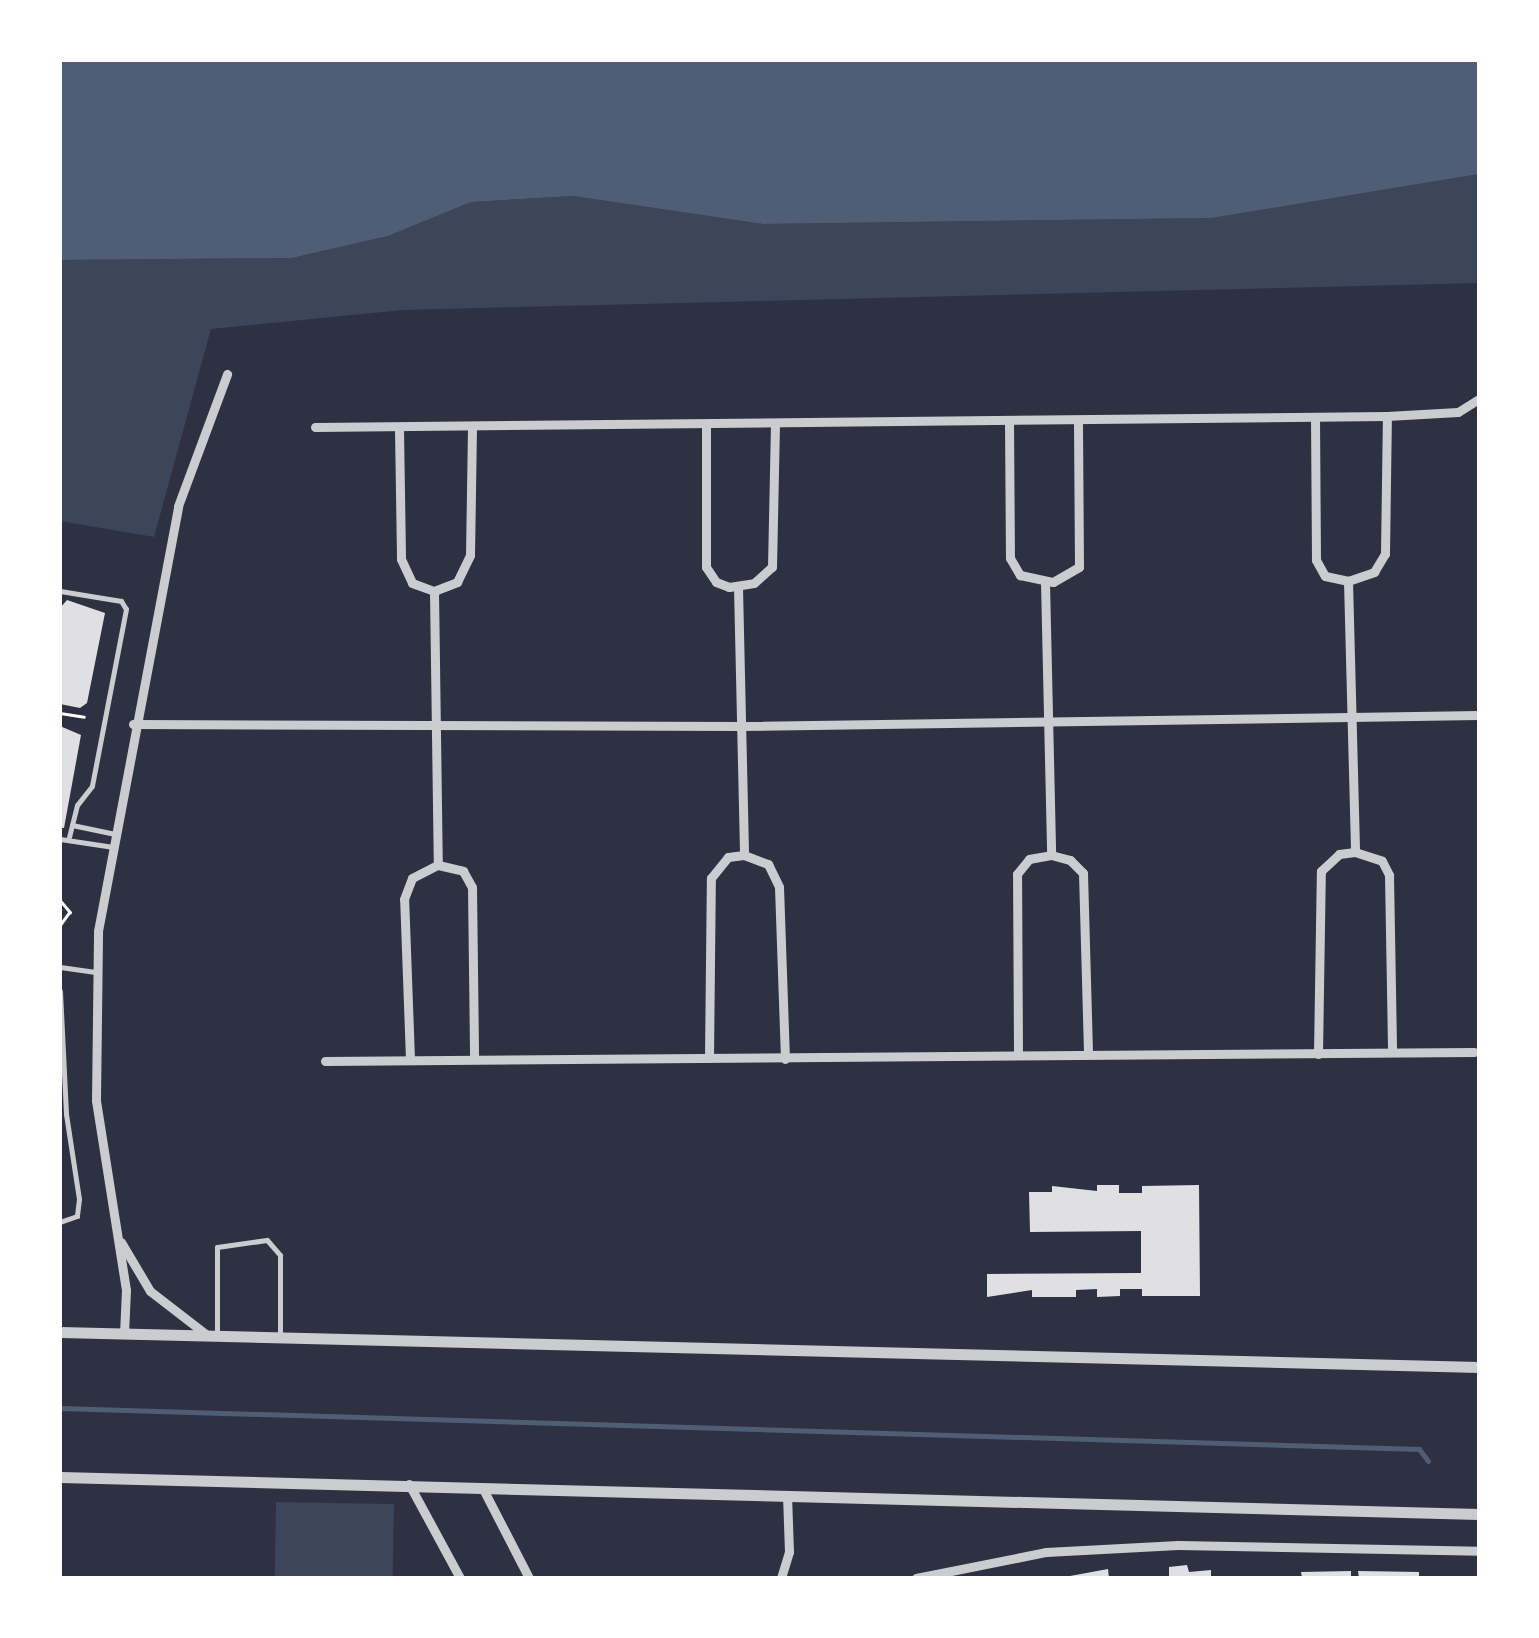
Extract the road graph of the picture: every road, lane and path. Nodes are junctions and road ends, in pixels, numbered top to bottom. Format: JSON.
{"nodes":[{"id":1,"x":227,"y":374,"type":"dead end"},
{"id":2,"x":1479,"y":400,"type":"edge"},
{"id":3,"x":1387,"y":416,"type":"junction"},
{"id":4,"x":1315,"y":417,"type":"junction"},
{"id":5,"x":1008,"y":420,"type":"junction"},
{"id":6,"x":1078,"y":420,"type":"junction"},
{"id":7,"x":706,"y":424,"type":"junction"},
{"id":8,"x":775,"y":424,"type":"junction"},
{"id":9,"x":315,"y":427,"type":"dead end"},
{"id":10,"x":399,"y":429,"type":"junction"},
{"id":11,"x":472,"y":429,"type":"junction"},
{"id":12,"x":1348,"y":581,"type":"junction"},
{"id":13,"x":1045,"y":582,"type":"junction"},
{"id":14,"x":738,"y":587,"type":"junction"},
{"id":15,"x":434,"y":591,"type":"junction"},
{"id":16,"x":60,"y":592,"type":"edge"},
{"id":17,"x":60,"y":713,"type":"edge"},
{"id":18,"x":1479,"y":715,"type":"edge"},
{"id":19,"x":84,"y":718,"type":"dead end"},
{"id":20,"x":1352,"y":718,"type":"junction"},
{"id":21,"x":1048,"y":722,"type":"junction"},
{"id":22,"x":134,"y":724,"type":"junction"},
{"id":23,"x":741,"y":726,"type":"junction"},
{"id":24,"x":436,"y":727,"type":"junction"},
{"id":25,"x":72,"y":826,"type":"junction"},
{"id":26,"x":115,"y":834,"type":"junction"},
{"id":27,"x":69,"y":838,"type":"junction"},
{"id":28,"x":60,"y":839,"type":"edge"},
{"id":29,"x":113,"y":848,"type":"junction"},
{"id":30,"x":1356,"y":852,"type":"junction"},
{"id":31,"x":744,"y":855,"type":"junction"},
{"id":32,"x":1051,"y":855,"type":"junction"},
{"id":33,"x":438,"y":865,"type":"junction"},
{"id":34,"x":60,"y":900,"type":"edge"},
{"id":35,"x":60,"y":926,"type":"edge"},
{"id":36,"x":60,"y":967,"type":"edge"},
{"id":37,"x":94,"y":972,"type":"junction"},
{"id":38,"x":60,"y":991,"type":"edge"},
{"id":39,"x":1088,"y":1052,"type":"junction"},
{"id":40,"x":1392,"y":1052,"type":"junction"},
{"id":41,"x":1474,"y":1052,"type":"dead end"},
{"id":42,"x":1018,"y":1054,"type":"junction"},
{"id":43,"x":1318,"y":1054,"type":"junction"},
{"id":44,"x":709,"y":1058,"type":"junction"},
{"id":45,"x":410,"y":1059,"type":"junction"},
{"id":46,"x":474,"y":1059,"type":"junction"},
{"id":47,"x":785,"y":1059,"type":"junction"},
{"id":48,"x":325,"y":1061,"type":"dead end"},
{"id":49,"x":60,"y":1222,"type":"edge"},
{"id":50,"x":115,"y":1230,"type":"junction"},
{"id":51,"x":60,"y":1332,"type":"edge"},
{"id":52,"x":124,"y":1334,"type":"junction"},
{"id":53,"x":212,"y":1335,"type":"junction"},
{"id":54,"x":280,"y":1337,"type":"junction"},
{"id":55,"x":1479,"y":1368,"type":"edge"},
{"id":56,"x":60,"y":1477,"type":"edge"},
{"id":57,"x":407,"y":1482,"type":"junction"},
{"id":58,"x":482,"y":1485,"type":"junction"},
{"id":59,"x":787,"y":1494,"type":"junction"},
{"id":60,"x":1479,"y":1514,"type":"edge"},
{"id":61,"x":1479,"y":1551,"type":"edge"},
{"id":62,"x":460,"y":1578,"type":"edge"},
{"id":63,"x":529,"y":1578,"type":"edge"},
{"id":64,"x":781,"y":1578,"type":"edge"},
{"id":65,"x":916,"y":1578,"type":"edge"}],
"edges":[{"from":1,"to":22,"type":"street"},
{"from":2,"to":3,"type":"street"},
{"from":3,"to":4,"type":"street"},
{"from":3,"to":12,"type":"street"},
{"from":4,"to":6,"type":"street"},
{"from":4,"to":12,"type":"street"},
{"from":5,"to":6,"type":"street"},
{"from":5,"to":8,"type":"street"},
{"from":5,"to":13,"type":"street"},
{"from":6,"to":13,"type":"street"},
{"from":7,"to":8,"type":"street"},
{"from":7,"to":11,"type":"street"},
{"from":7,"to":14,"type":"street"},
{"from":8,"to":14,"type":"street"},
{"from":9,"to":10,"type":"street"},
{"from":10,"to":11,"type":"street"},
{"from":10,"to":15,"type":"street"},
{"from":11,"to":15,"type":"street"},
{"from":12,"to":20,"type":"street"},
{"from":13,"to":21,"type":"street"},
{"from":14,"to":23,"type":"street"},
{"from":15,"to":24,"type":"street"},
{"from":16,"to":25,"type":"lane"},
{"from":17,"to":19,"type":"path"},
{"from":18,"to":20,"type":"street"},
{"from":20,"to":21,"type":"street"},
{"from":20,"to":30,"type":"street"},
{"from":21,"to":23,"type":"street"},
{"from":21,"to":32,"type":"street"},
{"from":22,"to":24,"type":"street"},
{"from":22,"to":26,"type":"street"},
{"from":23,"to":24,"type":"street"},
{"from":23,"to":31,"type":"street"},
{"from":24,"to":33,"type":"street"},
{"from":25,"to":26,"type":"lane"},
{"from":25,"to":27,"type":"lane"},
{"from":26,"to":29,"type":"street"},
{"from":27,"to":28,"type":"lane"},
{"from":27,"to":29,"type":"lane"},
{"from":29,"to":37,"type":"street"},
{"from":30,"to":40,"type":"street"},
{"from":30,"to":43,"type":"street"},
{"from":31,"to":44,"type":"street"},
{"from":31,"to":47,"type":"street"},
{"from":32,"to":39,"type":"street"},
{"from":32,"to":42,"type":"street"},
{"from":33,"to":45,"type":"street"},
{"from":33,"to":46,"type":"street"},
{"from":34,"to":35,"type":"path"},
{"from":36,"to":37,"type":"lane"},
{"from":37,"to":50,"type":"street"},
{"from":38,"to":49,"type":"lane"},
{"from":39,"to":42,"type":"street"},
{"from":39,"to":43,"type":"street"},
{"from":40,"to":41,"type":"street"},
{"from":40,"to":43,"type":"street"},
{"from":42,"to":47,"type":"street"},
{"from":44,"to":46,"type":"street"},
{"from":44,"to":47,"type":"street"},
{"from":45,"to":46,"type":"street"},
{"from":45,"to":48,"type":"street"},
{"from":50,"to":52,"type":"street"},
{"from":50,"to":53,"type":"street"},
{"from":51,"to":52,"type":"street"},
{"from":52,"to":53,"type":"street"},
{"from":53,"to":54,"type":"street"},
{"from":53,"to":54,"type":"lane"},
{"from":54,"to":55,"type":"street"},
{"from":56,"to":57,"type":"street"},
{"from":57,"to":58,"type":"street"},
{"from":57,"to":62,"type":"street"},
{"from":58,"to":59,"type":"street"},
{"from":58,"to":63,"type":"street"},
{"from":59,"to":60,"type":"street"},
{"from":59,"to":64,"type":"street"},
{"from":61,"to":65,"type":"street"}]}
